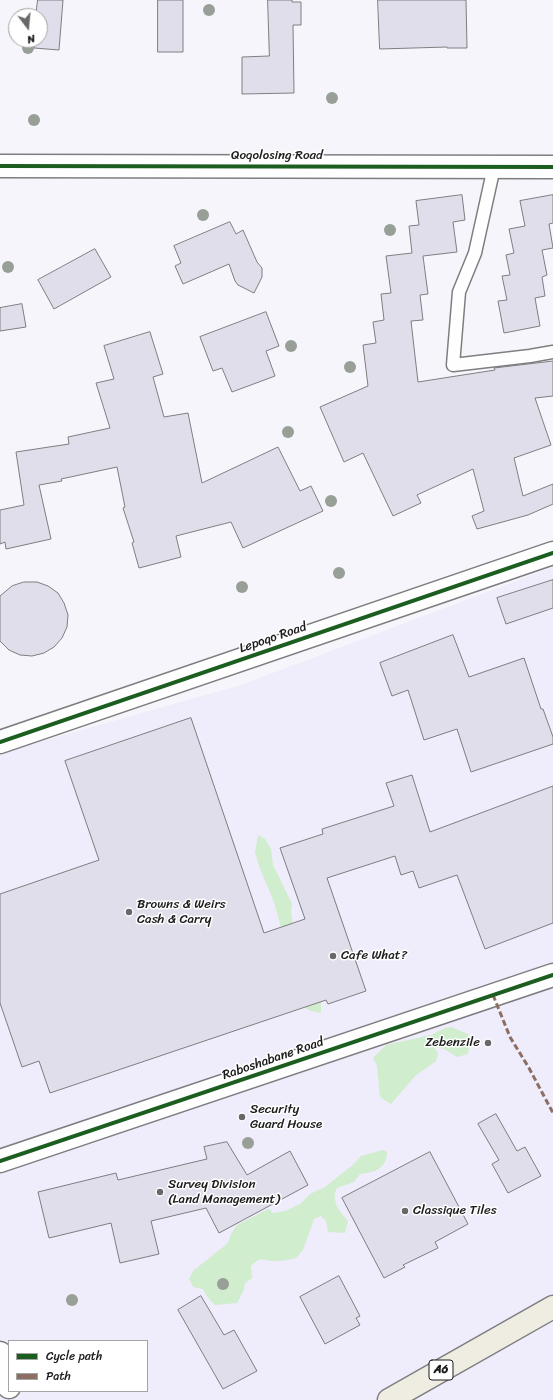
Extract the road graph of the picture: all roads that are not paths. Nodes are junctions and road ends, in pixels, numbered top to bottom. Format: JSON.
{"nodes":[{"id":1,"x":0,"y":166,"type":"edge"},
{"id":2,"x":494,"y":167,"type":"junction"},
{"id":3,"x":553,"y":167,"type":"edge"},
{"id":4,"x":553,"y":352,"type":"edge"},
{"id":5,"x":553,"y":553,"type":"edge"},
{"id":6,"x":0,"y":742,"type":"edge"},
{"id":7,"x":553,"y":975,"type":"edge"},
{"id":8,"x":0,"y":1161,"type":"edge"},
{"id":9,"x":553,"y":1307,"type":"edge"},
{"id":10,"x":0,"y":1353,"type":"edge"},
{"id":11,"x":8,"y":1383,"type":"edge"},
{"id":12,"x":390,"y":1400,"type":"edge"}],
"edges":[{"from":1,"to":2,"type":"street","name":"Qoqolosing Road"},
{"from":2,"to":3,"type":"street","name":"Qoqolosing Road"},
{"from":2,"to":4,"type":"lane"},
{"from":5,"to":6,"type":"street","name":"Lepoqo Road"},
{"from":7,"to":8,"type":"street","name":"Raboshabane Road"},
{"from":9,"to":12,"type":"main road","number":"A6"},
{"from":10,"to":11,"type":"street"}]}
